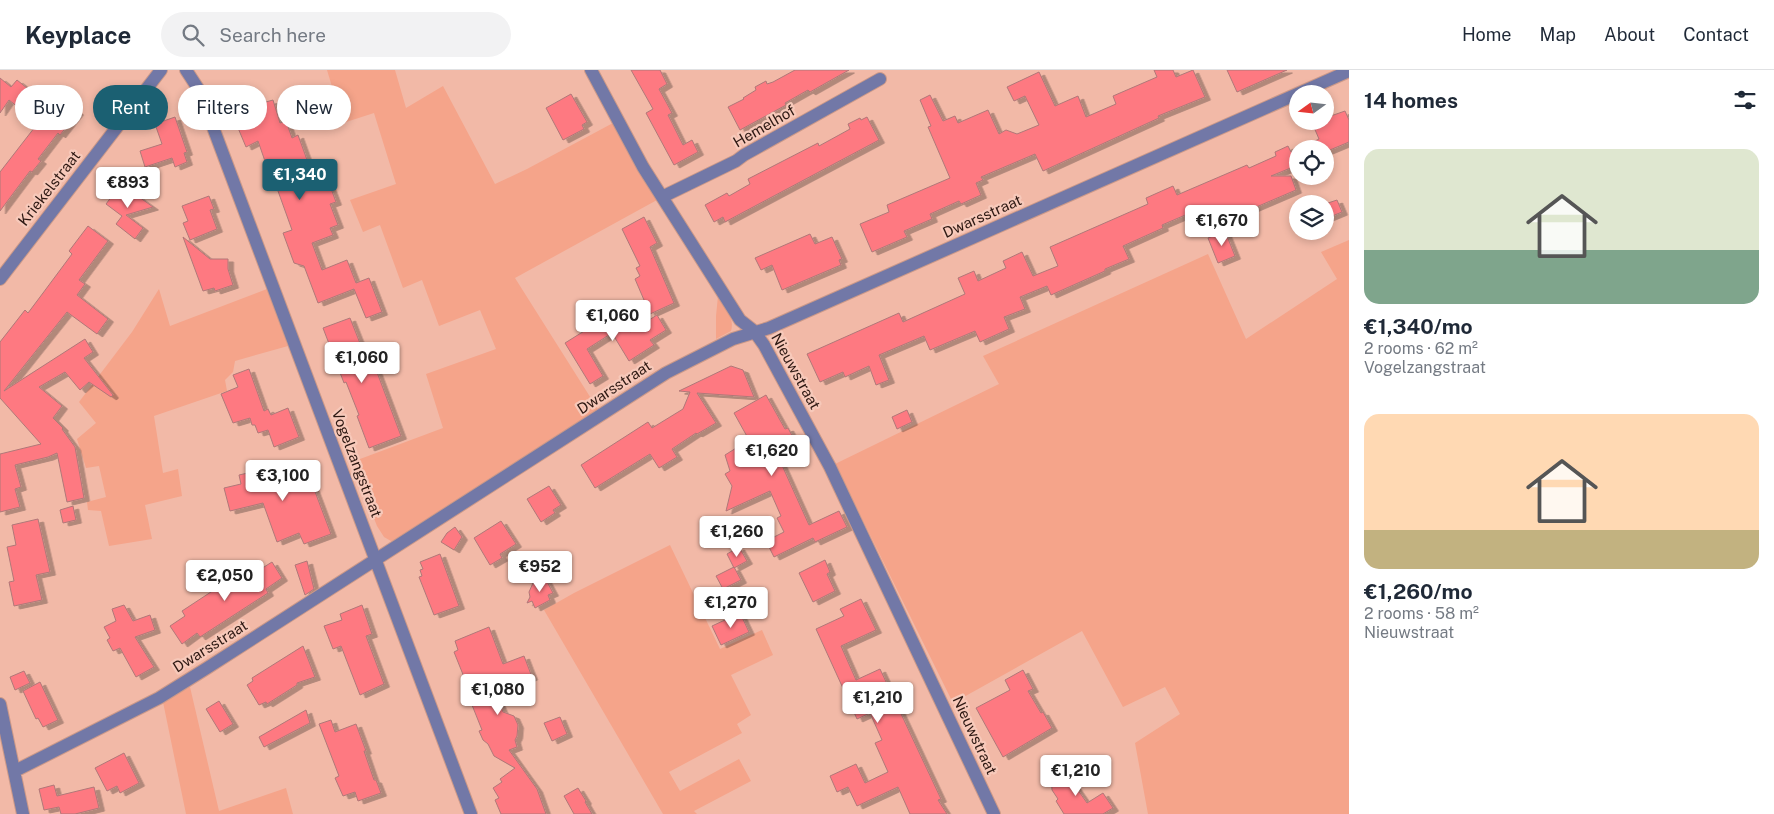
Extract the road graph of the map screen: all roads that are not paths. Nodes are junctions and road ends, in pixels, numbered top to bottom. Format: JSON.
{"nodes":[{"id":1,"x":161,"y":70,"type":"edge"},
{"id":2,"x":186,"y":70,"type":"edge"},
{"id":3,"x":591,"y":70,"type":"edge"},
{"id":4,"x":1349,"y":71,"type":"edge"},
{"id":5,"x":880,"y":79,"type":"dead end"},
{"id":6,"x":662,"y":197,"type":"junction"},
{"id":7,"x":0,"y":279,"type":"edge"},
{"id":8,"x":754,"y":331,"type":"junction"},
{"id":9,"x":376,"y":559,"type":"junction"},
{"id":10,"x":0,"y":704,"type":"edge"},
{"id":11,"x":15,"y":771,"type":"junction"},
{"id":12,"x":23,"y":814,"type":"edge"},
{"id":13,"x":471,"y":814,"type":"edge"},
{"id":14,"x":994,"y":814,"type":"edge"}],
"edges":[{"from":1,"to":7,"type":"street","name":"Kriekelstraat"},
{"from":2,"to":9,"type":"street","name":"Vogelzangstraat"},
{"from":3,"to":6,"type":"street","name":"Nieuwstraat"},
{"from":4,"to":8,"type":"street","name":"Dwarsstraat"},
{"from":5,"to":6,"type":"street","name":"Hemelhof"},
{"from":6,"to":8,"type":"street","name":"Nieuwstraat"},
{"from":8,"to":9,"type":"street","name":"Dwarsstraat"},
{"from":8,"to":14,"type":"street","name":"Nieuwstraat"},
{"from":9,"to":11,"type":"street","name":"Dwarsstraat"},
{"from":9,"to":13,"type":"street","name":"Vogelzangstraat"},
{"from":10,"to":11,"type":"street"},
{"from":11,"to":12,"type":"street"}]}
